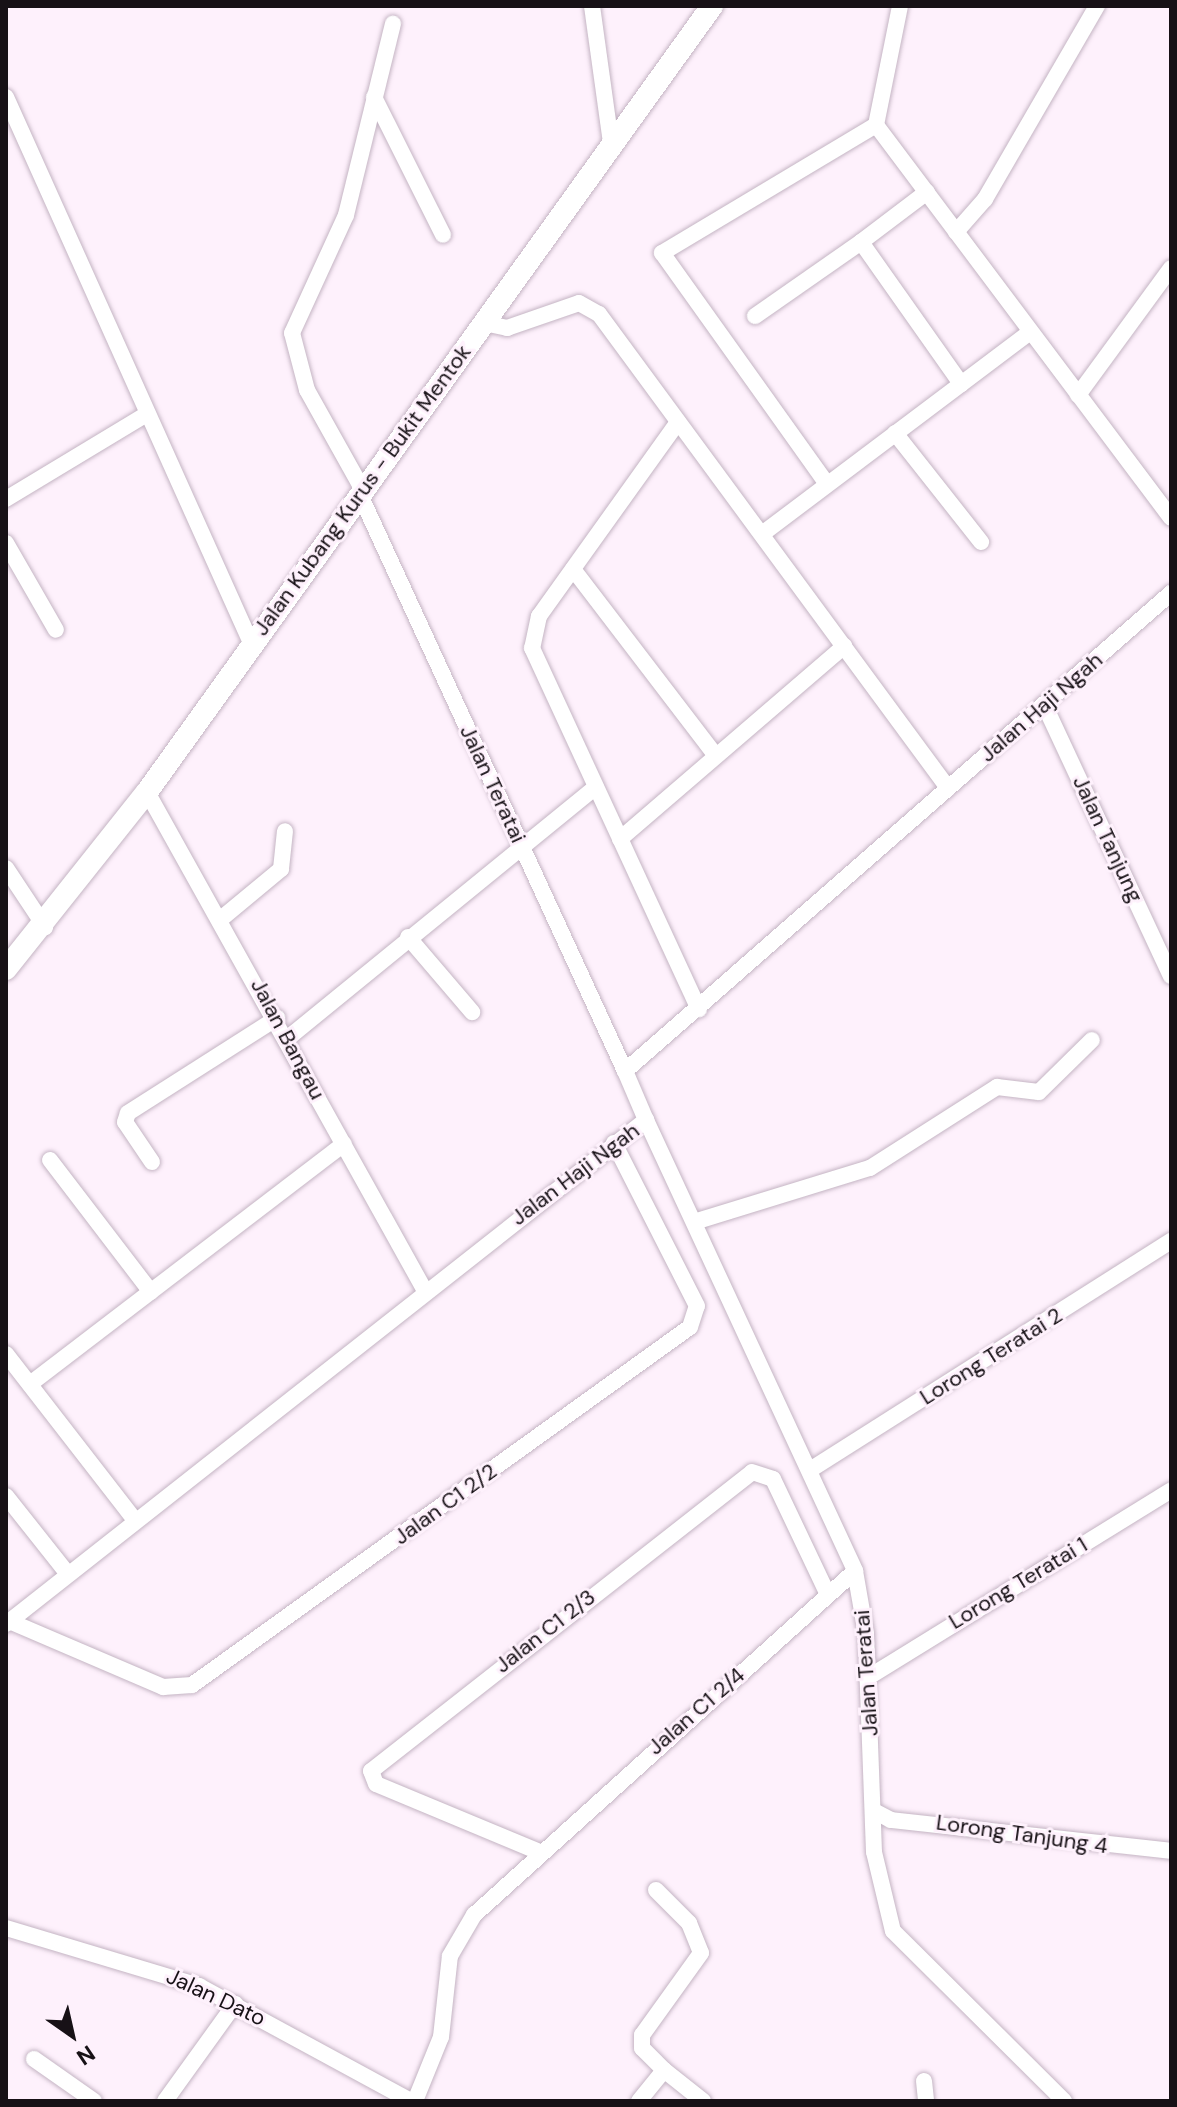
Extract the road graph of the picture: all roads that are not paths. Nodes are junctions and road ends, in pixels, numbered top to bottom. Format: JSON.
{"nodes":[{"id":1,"x":592,"y":6,"type":"edge"},
{"id":2,"x":712,"y":6,"type":"edge"},
{"id":3,"x":900,"y":6,"type":"edge"},
{"id":4,"x":1097,"y":6,"type":"edge"},
{"id":5,"x":393,"y":24,"type":"dead end"},
{"id":6,"x":6,"y":97,"type":"edge"},
{"id":7,"x":374,"y":97,"type":"junction"},
{"id":8,"x":876,"y":125,"type":"junction"},
{"id":9,"x":611,"y":143,"type":"junction"},
{"id":10,"x":927,"y":192,"type":"junction"},
{"id":11,"x":966,"y":222,"type":"junction"},
{"id":12,"x":443,"y":235,"type":"dead end"},
{"id":13,"x":861,"y":242,"type":"junction"},
{"id":14,"x":1171,"y":268,"type":"edge"},
{"id":15,"x":755,"y":316,"type":"dead end"},
{"id":16,"x":484,"y":323,"type":"junction"},
{"id":17,"x":1030,"y":332,"type":"junction"},
{"id":18,"x":961,"y":384,"type":"junction"},
{"id":19,"x":1084,"y":390,"type":"junction"},
{"id":20,"x":147,"y":414,"type":"junction"},
{"id":21,"x":678,"y":422,"type":"junction"},
{"id":22,"x":895,"y":433,"type":"junction"},
{"id":23,"x":827,"y":484,"type":"junction"},
{"id":24,"x":363,"y":494,"type":"junction"},
{"id":25,"x":6,"y":499,"type":"edge"},
{"id":26,"x":1171,"y":518,"type":"edge"},
{"id":27,"x":762,"y":534,"type":"junction"},
{"id":28,"x":981,"y":542,"type":"dead end"},
{"id":29,"x":6,"y":543,"type":"edge"},
{"id":30,"x":573,"y":569,"type":"junction"},
{"id":31,"x":1171,"y":593,"type":"edge"},
{"id":32,"x":56,"y":630,"type":"dead end"},
{"id":33,"x":251,"y":643,"type":"junction"},
{"id":34,"x":844,"y":646,"type":"junction"},
{"id":35,"x":1044,"y":704,"type":"junction"},
{"id":36,"x":716,"y":756,"type":"junction"},
{"id":37,"x":596,"y":787,"type":"junction"},
{"id":38,"x":948,"y":788,"type":"junction"},
{"id":39,"x":147,"y":792,"type":"junction"},
{"id":40,"x":285,"y":831,"type":"dead end"},
{"id":41,"x":620,"y":839,"type":"junction"},
{"id":42,"x":521,"y":844,"type":"junction"},
{"id":43,"x":6,"y":868,"type":"edge"},
{"id":44,"x":222,"y":918,"type":"junction"},
{"id":45,"x":45,"y":927,"type":"junction"},
{"id":46,"x":408,"y":937,"type":"junction"},
{"id":47,"x":6,"y":969,"type":"edge"},
{"id":48,"x":1171,"y":976,"type":"edge"},
{"id":49,"x":699,"y":1009,"type":"junction"},
{"id":50,"x":472,"y":1012,"type":"dead end"},
{"id":51,"x":277,"y":1018,"type":"junction"},
{"id":52,"x":288,"y":1038,"type":"junction"},
{"id":53,"x":1092,"y":1040,"type":"dead end"},
{"id":54,"x":625,"y":1071,"type":"junction"},
{"id":55,"x":646,"y":1120,"type":"junction"},
{"id":56,"x":614,"y":1143,"type":"junction"},
{"id":57,"x":344,"y":1144,"type":"junction"},
{"id":58,"x":50,"y":1160,"type":"dead end"},
{"id":59,"x":152,"y":1162,"type":"dead end"},
{"id":60,"x":694,"y":1222,"type":"junction"},
{"id":61,"x":1171,"y":1241,"type":"edge"},
{"id":62,"x":424,"y":1289,"type":"junction"},
{"id":63,"x":151,"y":1292,"type":"junction"},
{"id":64,"x":6,"y":1354,"type":"edge"},
{"id":65,"x":30,"y":1384,"type":"junction"},
{"id":66,"x":810,"y":1470,"type":"junction"},
{"id":67,"x":1171,"y":1490,"type":"edge"},
{"id":68,"x":6,"y":1496,"type":"edge"},
{"id":69,"x":134,"y":1519,"type":"junction"},
{"id":70,"x":855,"y":1571,"type":"junction"},
{"id":71,"x":67,"y":1573,"type":"junction"},
{"id":72,"x":828,"y":1595,"type":"junction"},
{"id":73,"x":8,"y":1623,"type":"edge"},
{"id":74,"x":867,"y":1678,"type":"junction"},
{"id":75,"x":874,"y":1811,"type":"junction"},
{"id":76,"x":537,"y":1851,"type":"junction"},
{"id":77,"x":1171,"y":1851,"type":"edge"},
{"id":78,"x":656,"y":1890,"type":"dead end"},
{"id":79,"x":6,"y":1928,"type":"edge"},
{"id":80,"x":235,"y":2004,"type":"junction"},
{"id":81,"x":34,"y":2059,"type":"dead end"},
{"id":82,"x":664,"y":2070,"type":"junction"},
{"id":83,"x":924,"y":2081,"type":"dead end"},
{"id":84,"x":94,"y":2101,"type":"edge"},
{"id":85,"x":165,"y":2101,"type":"edge"},
{"id":86,"x":413,"y":2101,"type":"edge"},
{"id":87,"x":639,"y":2101,"type":"edge"},
{"id":88,"x":703,"y":2101,"type":"edge"},
{"id":89,"x":926,"y":2101,"type":"edge"},
{"id":90,"x":1064,"y":2101,"type":"edge"}],
"edges":[{"from":1,"to":9,"type":"street"},
{"from":2,"to":9,"type":"main road","name":"Jalan Kubang Kurus - Bukit Mentok"},
{"from":3,"to":8,"type":"street"},
{"from":4,"to":11,"type":"street"},
{"from":5,"to":7,"type":"street","name":"Jalan Teratai"},
{"from":6,"to":20,"type":"street"},
{"from":7,"to":12,"type":"street"},
{"from":7,"to":24,"type":"street","name":"Jalan Teratai"},
{"from":8,"to":10,"type":"street"},
{"from":8,"to":23,"type":"street"},
{"from":9,"to":16,"type":"main road","name":"Jalan Kubang Kurus - Bukit Mentok"},
{"from":10,"to":11,"type":"street"},
{"from":10,"to":13,"type":"street"},
{"from":11,"to":17,"type":"street"},
{"from":13,"to":15,"type":"street"},
{"from":13,"to":18,"type":"street"},
{"from":14,"to":19,"type":"street"},
{"from":16,"to":21,"type":"street"},
{"from":16,"to":24,"type":"main road","name":"Jalan Kubang Kurus - Bukit Mentok"},
{"from":17,"to":18,"type":"street"},
{"from":17,"to":19,"type":"street"},
{"from":18,"to":22,"type":"street"},
{"from":19,"to":26,"type":"street"},
{"from":20,"to":25,"type":"street"},
{"from":20,"to":33,"type":"street"},
{"from":21,"to":27,"type":"street"},
{"from":21,"to":30,"type":"street"},
{"from":22,"to":23,"type":"street"},
{"from":22,"to":28,"type":"street"},
{"from":23,"to":27,"type":"street"},
{"from":24,"to":33,"type":"main road","name":"Jalan Kubang Kurus - Bukit Mentok"},
{"from":24,"to":42,"type":"street","name":"Jalan Teratai"},
{"from":27,"to":34,"type":"street"},
{"from":29,"to":32,"type":"street"},
{"from":30,"to":36,"type":"street"},
{"from":30,"to":37,"type":"street"},
{"from":31,"to":35,"type":"street","name":"Jalan Haji Ngah"},
{"from":33,"to":39,"type":"main road","name":"Jalan Kubang Kurus - Bukit Mentok"},
{"from":34,"to":36,"type":"street"},
{"from":34,"to":38,"type":"street"},
{"from":35,"to":38,"type":"street","name":"Jalan Haji Ngah"},
{"from":35,"to":48,"type":"street","name":"Jalan Tanjung"},
{"from":36,"to":41,"type":"street"},
{"from":37,"to":41,"type":"street"},
{"from":37,"to":42,"type":"street"},
{"from":38,"to":49,"type":"street","name":"Jalan Haji Ngah"},
{"from":39,"to":44,"type":"street","name":"Jalan Bangau"},
{"from":39,"to":45,"type":"main road","name":"Jalan Kubang Kurus - Bukit Mentok"},
{"from":40,"to":44,"type":"street"},
{"from":41,"to":49,"type":"street"},
{"from":42,"to":46,"type":"street"},
{"from":42,"to":54,"type":"street","name":"Jalan Teratai"},
{"from":43,"to":45,"type":"street"},
{"from":44,"to":51,"type":"street","name":"Jalan Bangau"},
{"from":45,"to":47,"type":"main road","name":"Jalan Kubang Kurus - Bukit Mentok"},
{"from":46,"to":50,"type":"street"},
{"from":46,"to":52,"type":"street"},
{"from":49,"to":54,"type":"street","name":"Jalan Haji Ngah"},
{"from":51,"to":52,"type":"street","name":"Jalan Bangau"},
{"from":51,"to":59,"type":"street"},
{"from":52,"to":57,"type":"street","name":"Jalan Bangau"},
{"from":53,"to":60,"type":"street"},
{"from":54,"to":55,"type":"street","name":"Jalan Haji Ngah"},
{"from":55,"to":56,"type":"street","name":"Jalan Haji Ngah"},
{"from":55,"to":60,"type":"street","name":"Jalan Teratai"},
{"from":56,"to":62,"type":"street","name":"Jalan Haji Ngah"},
{"from":56,"to":73,"type":"street","name":"Jalan C1 2/2"},
{"from":57,"to":62,"type":"street","name":"Jalan Bangau"},
{"from":57,"to":63,"type":"street"},
{"from":58,"to":63,"type":"street"},
{"from":60,"to":66,"type":"street","name":"Jalan Teratai"},
{"from":61,"to":66,"type":"street","name":"Lorong Teratai 2"},
{"from":62,"to":69,"type":"street","name":"Jalan Haji Ngah"},
{"from":63,"to":65,"type":"street"},
{"from":64,"to":65,"type":"street"},
{"from":65,"to":69,"type":"street"},
{"from":66,"to":70,"type":"street","name":"Jalan Teratai"},
{"from":67,"to":74,"type":"street","name":"Lorong Teratai 1"},
{"from":68,"to":71,"type":"street"},
{"from":69,"to":71,"type":"street","name":"Jalan Haji Ngah"},
{"from":70,"to":72,"type":"street","name":"Jalan C1 2/4"},
{"from":70,"to":74,"type":"street","name":"Jalan Teratai"},
{"from":71,"to":73,"type":"street","name":"Jalan Haji Ngah"},
{"from":72,"to":76,"type":"street","name":"Jalan C1 2/4"},
{"from":72,"to":76,"type":"street","name":"Jalan C1 2/3"},
{"from":74,"to":75,"type":"street","name":"Jalan Teratai"},
{"from":75,"to":77,"type":"street","name":"Lorong Tanjung 4"},
{"from":75,"to":90,"type":"street","name":"Jalan Teratai"},
{"from":76,"to":86,"type":"street","name":"Jalan C1 2/4"},
{"from":78,"to":82,"type":"street"},
{"from":79,"to":80,"type":"street","name":"Jalan Dato"},
{"from":80,"to":85,"type":"street"},
{"from":80,"to":86,"type":"street","name":"Jalan Dato"},
{"from":81,"to":84,"type":"street"},
{"from":82,"to":87,"type":"street"},
{"from":82,"to":88,"type":"street"},
{"from":83,"to":89,"type":"street"}]}
